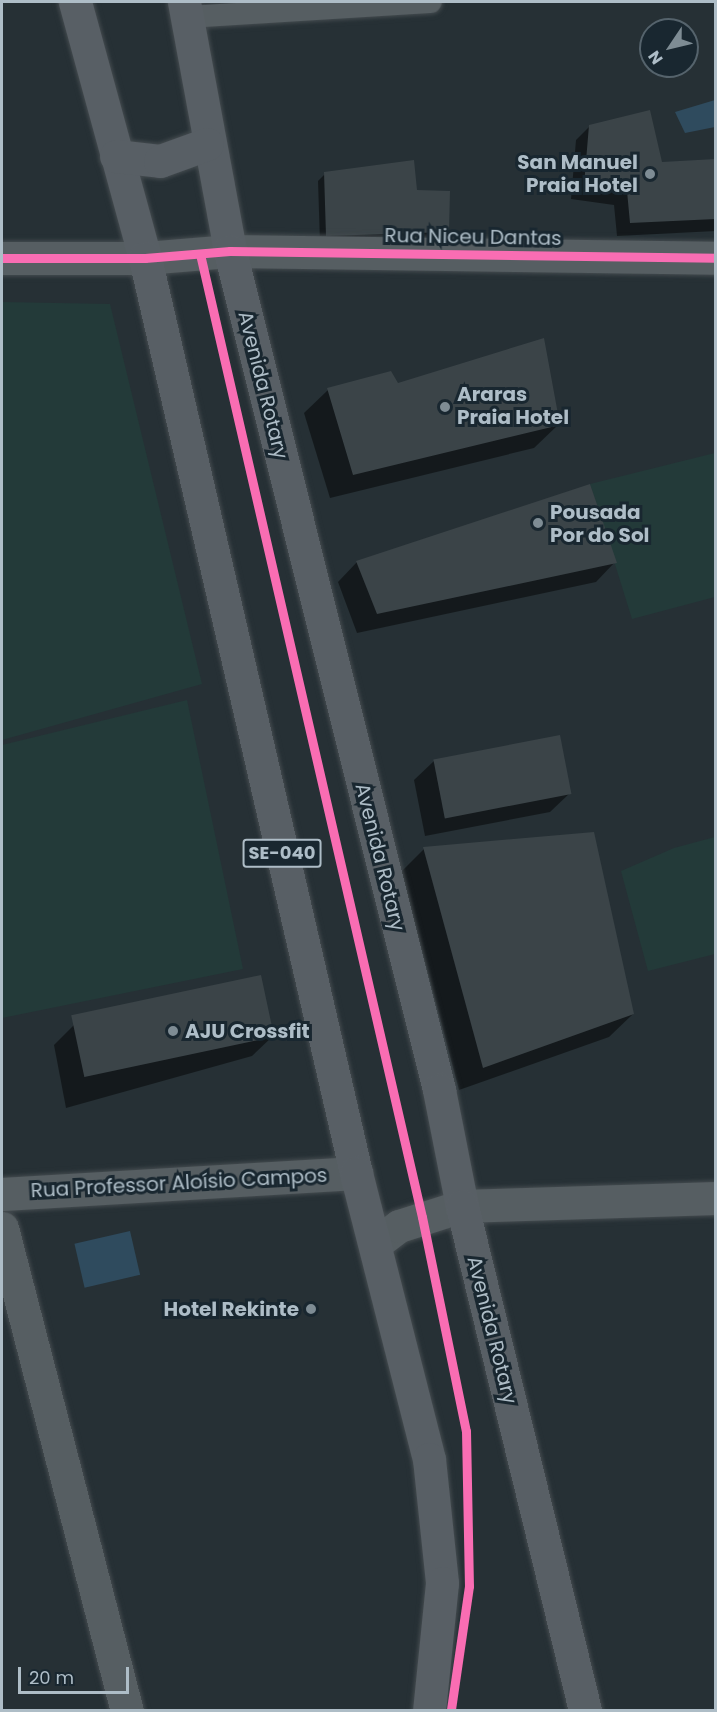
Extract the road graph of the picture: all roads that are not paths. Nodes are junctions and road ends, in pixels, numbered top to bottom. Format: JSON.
{"nodes":[{"id":1,"x":75,"y":2,"type":"edge"},
{"id":2,"x":431,"y":2,"type":"edge"},
{"id":3,"x":185,"y":9,"type":"edge"},
{"id":4,"x":207,"y":144,"type":"junction"},
{"id":5,"x":116,"y":156,"type":"junction"},
{"id":6,"x":230,"y":251,"type":"junction"},
{"id":7,"x":2,"y":258,"type":"edge"},
{"id":8,"x":145,"y":258,"type":"junction"},
{"id":9,"x":716,"y":258,"type":"edge"},
{"id":10,"x":356,"y":1173,"type":"junction"},
{"id":11,"x":2,"y":1194,"type":"edge"},
{"id":12,"x":716,"y":1198,"type":"edge"},
{"id":13,"x":462,"y":1206,"type":"junction"},
{"id":14,"x":2,"y":1228,"type":"edge"},
{"id":15,"x":375,"y":1245,"type":"junction"},
{"id":16,"x":127,"y":1710,"type":"edge"},
{"id":17,"x":429,"y":1710,"type":"edge"},
{"id":18,"x":585,"y":1710,"type":"edge"}],
"edges":[{"from":1,"to":5,"type":"main road","number":"SE-040"},
{"from":2,"to":3,"type":"lane"},
{"from":3,"to":4,"type":"main road","name":"Avenida Rotary"},
{"from":4,"to":5,"type":"main road"},
{"from":4,"to":6,"type":"main road","name":"Avenida Rotary"},
{"from":5,"to":8,"type":"main road","number":"SE-040"},
{"from":6,"to":8,"type":"street","name":"Rua Niceu Dantas"},
{"from":6,"to":9,"type":"street","name":"Rua Niceu Dantas"},
{"from":6,"to":13,"type":"main road","name":"Avenida Rotary"},
{"from":7,"to":8,"type":"street","name":"Rua Niceu Dantas"},
{"from":8,"to":10,"type":"main road","number":"SE-040"},
{"from":10,"to":11,"type":"street","name":"Rua Professor Aloísio Campos"},
{"from":10,"to":15,"type":"main road","number":"SE-040"},
{"from":12,"to":13,"type":"street"},
{"from":13,"to":15,"type":"street"},
{"from":13,"to":18,"type":"main road","name":"Avenida Rotary"},
{"from":14,"to":16,"type":"street"},
{"from":15,"to":17,"type":"main road","number":"SE-040"}]}
